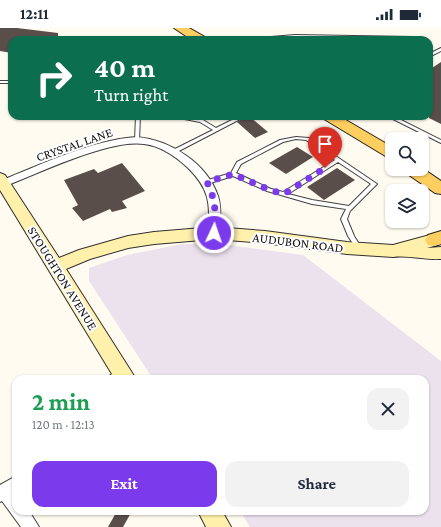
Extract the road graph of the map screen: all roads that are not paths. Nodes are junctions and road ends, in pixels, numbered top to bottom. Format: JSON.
{"nodes":[{"id":1,"x":180,"y":28,"type":"edge"},
{"id":2,"x":194,"y":36,"type":"edge"},
{"id":3,"x":138,"y":120,"type":"edge"},
{"id":4,"x":196,"y":120,"type":"edge"},
{"id":5,"x":236,"y":120,"type":"edge"},
{"id":6,"x":341,"y":120,"type":"edge"},
{"id":7,"x":397,"y":120,"type":"edge"},
{"id":8,"x":216,"y":130,"type":"junction"},
{"id":9,"x":137,"y":140,"type":"junction"},
{"id":10,"x":441,"y":142,"type":"edge"},
{"id":11,"x":385,"y":149,"type":"edge"},
{"id":12,"x":175,"y":151,"type":"junction"},
{"id":13,"x":338,"y":160,"type":"junction"},
{"id":14,"x":233,"y":174,"type":"junction"},
{"id":15,"x":422,"y":176,"type":"edge"},
{"id":16,"x":429,"y":176,"type":"edge"},
{"id":17,"x":2,"y":181,"type":"edge"},
{"id":18,"x":207,"y":182,"type":"junction"},
{"id":19,"x":441,"y":183,"type":"edge"},
{"id":20,"x":441,"y":189,"type":"edge"},
{"id":21,"x":284,"y":194,"type":"junction"},
{"id":22,"x":350,"y":208,"type":"junction"},
{"id":23,"x":214,"y":233,"type":"junction"},
{"id":24,"x":439,"y":242,"type":"edge"},
{"id":25,"x":359,"y":249,"type":"junction"},
{"id":26,"x":56,"y":266,"type":"junction"},
{"id":27,"x":118,"y":375,"type":"edge"},
{"id":28,"x":7,"y":490,"type":"edge"},
{"id":29,"x":12,"y":499,"type":"edge"},
{"id":30,"x":22,"y":515,"type":"edge"},
{"id":31,"x":212,"y":515,"type":"edge"},
{"id":32,"x":31,"y":527,"type":"edge"},
{"id":33,"x":219,"y":527,"type":"edge"}],
"edges":[{"from":1,"to":2,"type":"main road"},
{"from":3,"to":9,"type":"lane"},
{"from":4,"to":8,"type":"lane"},
{"from":5,"to":8,"type":"lane"},
{"from":6,"to":11,"type":"main road"},
{"from":7,"to":10,"type":"lane"},
{"from":8,"to":12,"type":"lane"},
{"from":9,"to":12,"type":"street","name":"CRYSTAL LANE"},
{"from":9,"to":17,"type":"street","name":"CRYSTAL LANE"},
{"from":12,"to":18,"type":"street","name":"CRYSTAL LANE"},
{"from":13,"to":14,"type":"lane"},
{"from":13,"to":21,"type":"lane"},
{"from":13,"to":22,"type":"lane"},
{"from":14,"to":18,"type":"lane"},
{"from":14,"to":21,"type":"lane"},
{"from":15,"to":20,"type":"main road"},
{"from":16,"to":19,"type":"main road"},
{"from":17,"to":26,"type":"street","name":"STOUGHTON AVENUE"},
{"from":18,"to":23,"type":"street","name":"CRYSTAL LANE"},
{"from":21,"to":22,"type":"lane"},
{"from":22,"to":25,"type":"lane"},
{"from":23,"to":25,"type":"street","name":"AUDUBON ROAD"},
{"from":23,"to":26,"type":"street","name":"AUDUBON ROAD"},
{"from":24,"to":25,"type":"street","name":"AUDUBON ROAD"},
{"from":26,"to":27,"type":"street","name":"STOUGHTON AVENUE"},
{"from":28,"to":29,"type":"street"},
{"from":30,"to":32,"type":"street"},
{"from":31,"to":33,"type":"street"}]}
